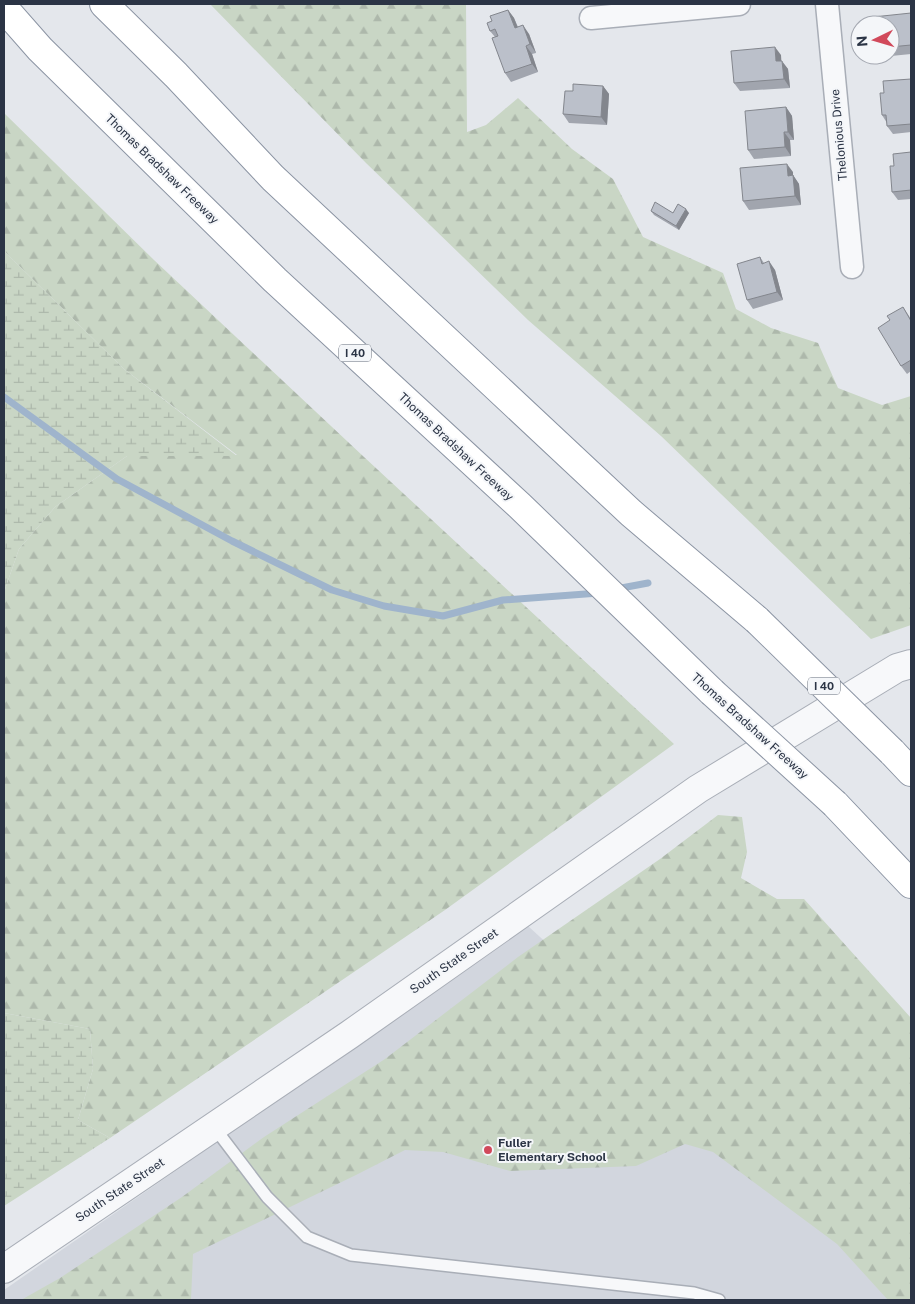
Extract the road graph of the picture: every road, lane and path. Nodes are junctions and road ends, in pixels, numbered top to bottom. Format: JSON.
{"nodes":[{"id":1,"x":104,"y":4,"type":"edge"},
{"id":2,"x":739,"y":4,"type":"edge"},
{"id":3,"x":827,"y":4,"type":"edge"},
{"id":4,"x":4,"y":8,"type":"edge"},
{"id":5,"x":591,"y":18,"type":"dead end"},
{"id":6,"x":852,"y":267,"type":"dead end"},
{"id":7,"x":911,"y":664,"type":"edge"},
{"id":8,"x":911,"y":772,"type":"edge"},
{"id":9,"x":911,"y":884,"type":"edge"},
{"id":10,"x":214,"y":1127,"type":"junction"},
{"id":11,"x":4,"y":1269,"type":"edge"},
{"id":12,"x":719,"y":1300,"type":"edge"}],
"edges":[{"from":1,"to":8,"type":"highway","number":"I 40","bridge":true},
{"from":2,"to":5,"type":"street"},
{"from":3,"to":6,"type":"street","name":"Thelonious Drive"},
{"from":4,"to":9,"type":"highway","name":"Thomas Bradshaw Freeway","number":"I 40","bridge":true},
{"from":7,"to":10,"type":"street","name":"South State Street"},
{"from":10,"to":11,"type":"street","name":"South State Street"},
{"from":10,"to":12,"type":"lane"}]}
